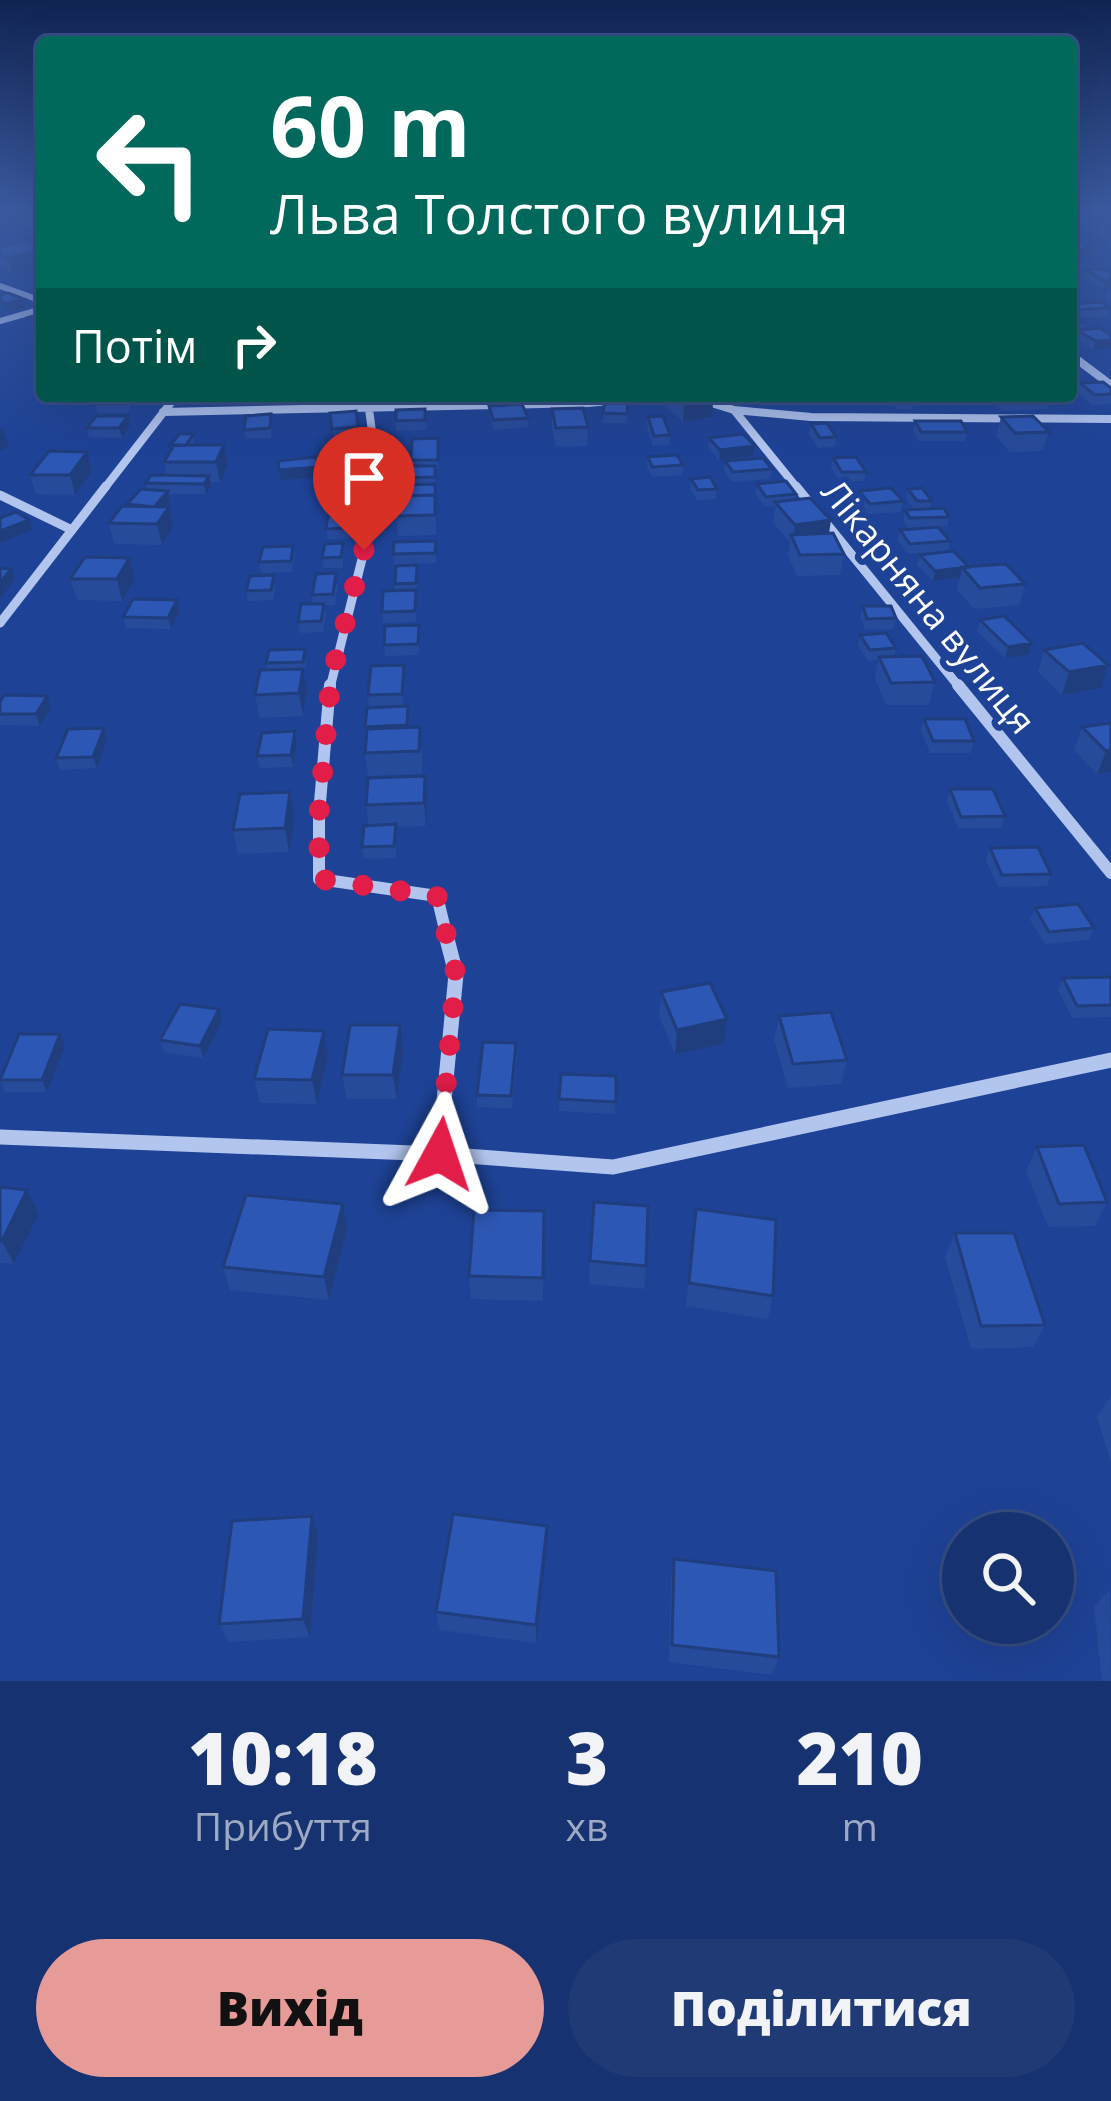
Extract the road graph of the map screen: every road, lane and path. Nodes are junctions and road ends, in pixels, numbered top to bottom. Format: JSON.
{"nodes":[{"id":1,"x":5,"y":288,"type":"edge"},
{"id":2,"x":36,"y":302,"type":"edge"},
{"id":3,"x":36,"y":307,"type":"edge"},
{"id":4,"x":0,"y":321,"type":"edge"},
{"id":5,"x":1077,"y":360,"type":"edge"},
{"id":6,"x":1111,"y":385,"type":"edge"},
{"id":7,"x":172,"y":402,"type":"edge"},
{"id":8,"x":598,"y":402,"type":"edge"},
{"id":9,"x":708,"y":402,"type":"edge"},
{"id":10,"x":733,"y":402,"type":"edge"},
{"id":11,"x":369,"y":410,"type":"junction"},
{"id":12,"x":734,"y":410,"type":"junction"},
{"id":13,"x":164,"y":412,"type":"junction"},
{"id":14,"x":1111,"y":419,"type":"edge"},
{"id":15,"x":0,"y":495,"type":"edge"},
{"id":16,"x":70,"y":529,"type":"junction"},
{"id":17,"x":0,"y":623,"type":"edge"},
{"id":18,"x":1111,"y":873,"type":"edge"},
{"id":19,"x":1111,"y":1060,"type":"edge"},
{"id":20,"x":0,"y":1137,"type":"edge"},
{"id":21,"x":440,"y":1154,"type":"junction"}],
"edges":[{"from":1,"to":2,"type":"street"},
{"from":3,"to":4,"type":"street"},
{"from":5,"to":6,"type":"street"},
{"from":7,"to":13,"type":"street"},
{"from":8,"to":11,"type":"street"},
{"from":9,"to":12,"type":"street"},
{"from":10,"to":12,"type":"street"},
{"from":11,"to":13,"type":"street"},
{"from":11,"to":21,"type":"street"},
{"from":12,"to":14,"type":"street"},
{"from":12,"to":18,"type":"street","name":"Лікарняна вулиця"},
{"from":13,"to":16,"type":"street"},
{"from":15,"to":16,"type":"street"},
{"from":16,"to":17,"type":"street"},
{"from":19,"to":21,"type":"street"},
{"from":20,"to":21,"type":"street"}]}
